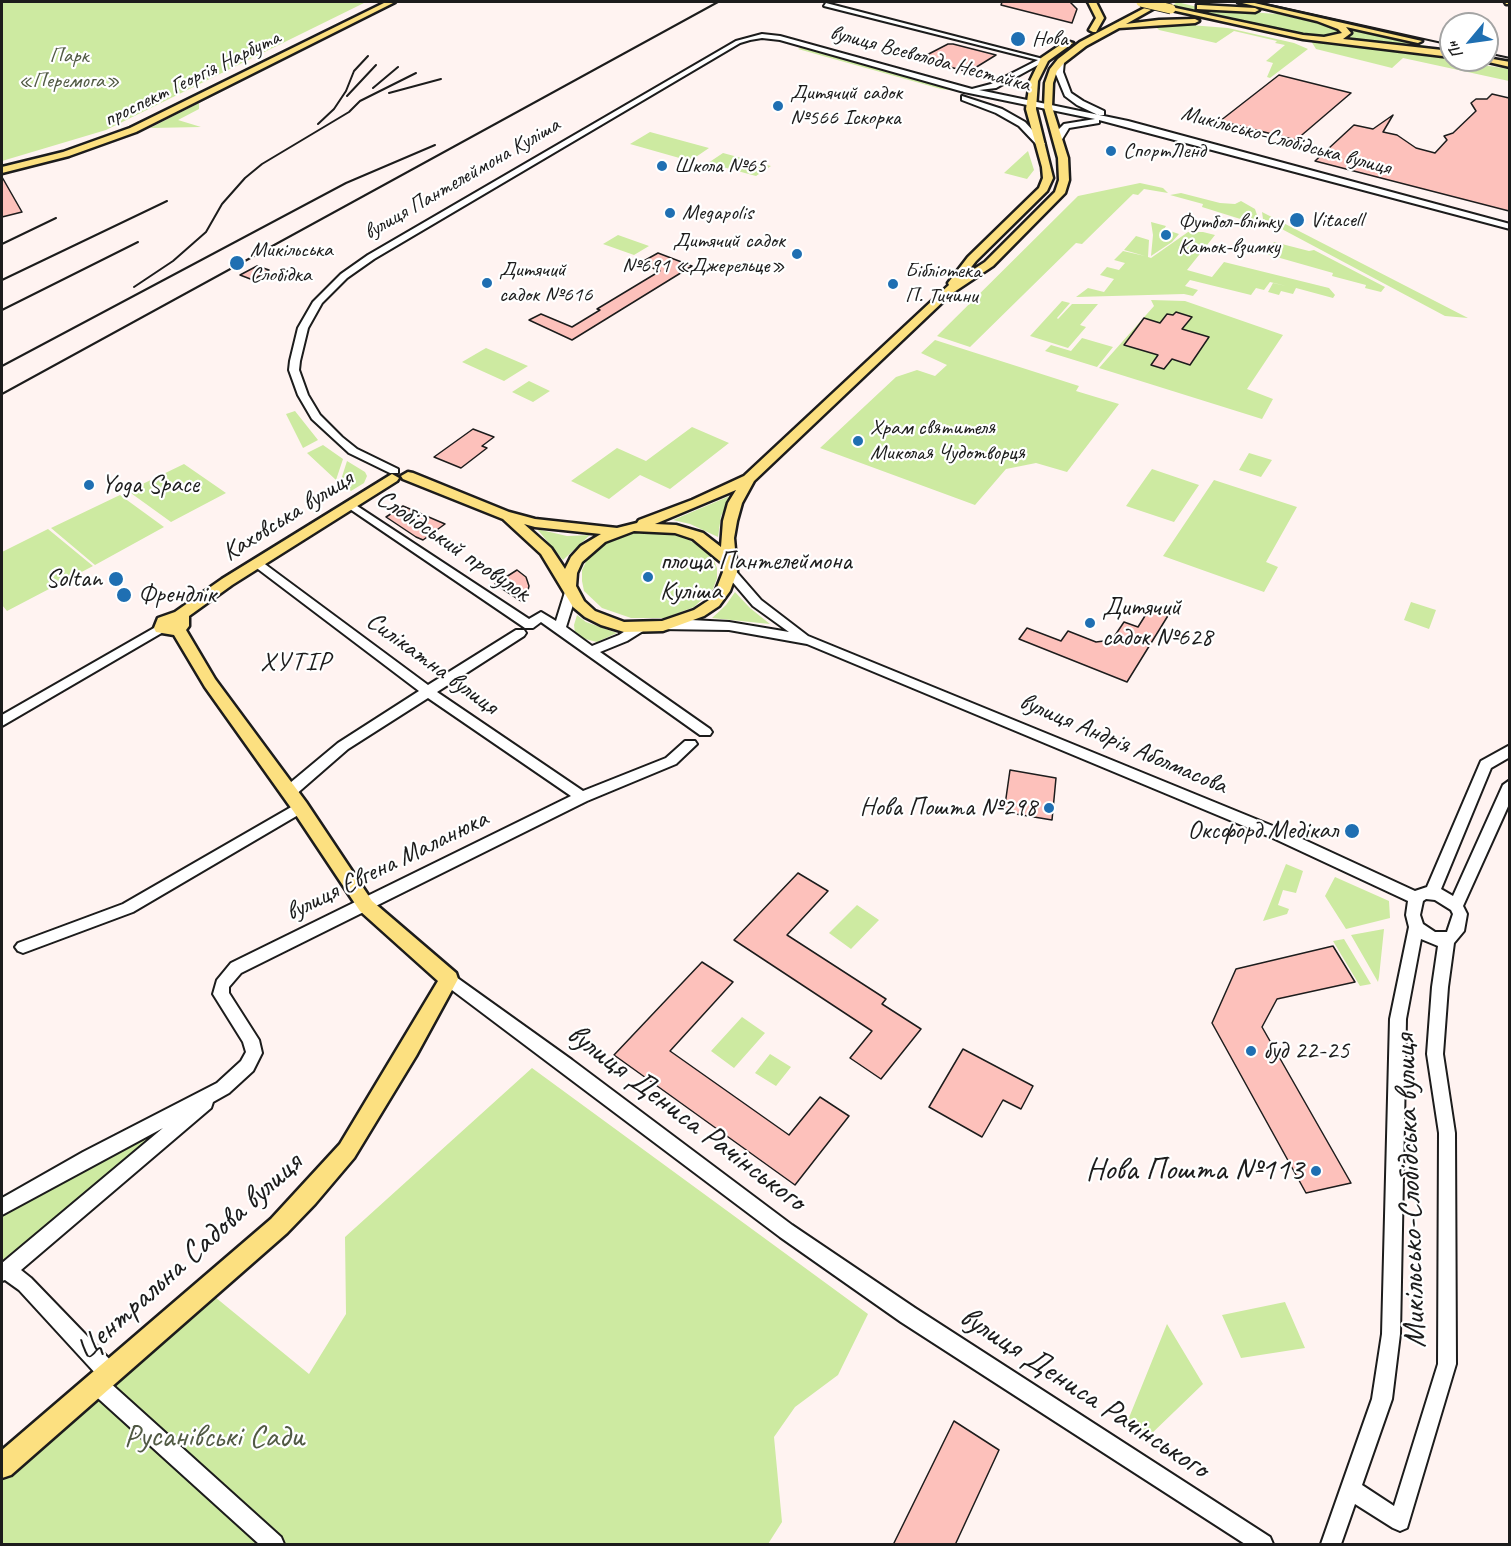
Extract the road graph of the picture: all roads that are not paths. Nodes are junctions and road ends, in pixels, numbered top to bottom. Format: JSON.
{"nodes":[{"id":1,"x":376,"y":2,"type":"edge"},
{"id":2,"x":391,"y":2,"type":"edge"},
{"id":3,"x":1092,"y":2,"type":"edge"},
{"id":4,"x":1143,"y":2,"type":"edge"},
{"id":5,"x":1161,"y":2,"type":"edge"},
{"id":6,"x":1181,"y":2,"type":"edge"},
{"id":7,"x":1242,"y":2,"type":"edge"},
{"id":8,"x":826,"y":5,"type":"dead end"},
{"id":9,"x":1289,"y":12,"type":"junction"},
{"id":10,"x":1319,"y":19,"type":"junction"},
{"id":11,"x":1093,"y":30,"type":"junction"},
{"id":12,"x":1267,"y":30,"type":"junction"},
{"id":13,"x":1107,"y":31,"type":"junction"},
{"id":14,"x":770,"y":39,"type":"joint"},
{"id":15,"x":1439,"y":46,"type":"edge"},
{"id":16,"x":1439,"y":53,"type":"edge"},
{"id":17,"x":1044,"y":60,"type":"junction"},
{"id":18,"x":1061,"y":61,"type":"junction"},
{"id":19,"x":965,"y":94,"type":"junction"},
{"id":20,"x":1031,"y":106,"type":"junction"},
{"id":21,"x":1048,"y":107,"type":"junction"},
{"id":22,"x":1114,"y":121,"type":"junction"},
{"id":23,"x":1125,"y":123,"type":"junction"},
{"id":24,"x":1058,"y":139,"type":"junction"},
{"id":25,"x":1041,"y":144,"type":"junction"},
{"id":26,"x":2,"y":165,"type":"edge"},
{"id":27,"x":2,"y":170,"type":"edge"},
{"id":28,"x":1509,"y":227,"type":"edge"},
{"id":29,"x":947,"y":292,"type":"junction"},
{"id":30,"x":393,"y":474,"type":"junction"},
{"id":31,"x":748,"y":479,"type":"junction"},
{"id":32,"x":351,"y":505,"type":"junction"},
{"id":33,"x":504,"y":515,"type":"junction"},
{"id":34,"x":633,"y":527,"type":"junction"},
{"id":35,"x":617,"y":531,"type":"junction"},
{"id":36,"x":258,"y":562,"type":"junction"},
{"id":37,"x":730,"y":566,"type":"junction"},
{"id":38,"x":570,"y":589,"type":"junction"},
{"id":39,"x":173,"y":624,"type":"junction"},
{"id":40,"x":663,"y":626,"type":"junction"},
{"id":41,"x":639,"y":628,"type":"junction"},
{"id":42,"x":560,"y":629,"type":"junction"},
{"id":43,"x":520,"y":633,"type":"dead end"},
{"id":44,"x":808,"y":640,"type":"junction"},
{"id":45,"x":591,"y":651,"type":"junction"},
{"id":46,"x":427,"y":691,"type":"junction"},
{"id":47,"x":2,"y":721,"type":"edge"},
{"id":48,"x":705,"y":732,"type":"dead end"},
{"id":49,"x":690,"y":744,"type":"dead end"},
{"id":50,"x":1509,"y":750,"type":"edge"},
{"id":51,"x":1509,"y":785,"type":"edge"},
{"id":52,"x":289,"y":792,"type":"junction"},
{"id":53,"x":582,"y":797,"type":"junction"},
{"id":54,"x":300,"y":807,"type":"junction"},
{"id":55,"x":1432,"y":893,"type":"junction"},
{"id":56,"x":1416,"y":898,"type":"junction"},
{"id":57,"x":366,"y":906,"type":"junction"},
{"id":58,"x":1456,"y":906,"type":"junction"},
{"id":59,"x":1416,"y":927,"type":"junction"},
{"id":60,"x":1447,"y":939,"type":"junction"},
{"id":61,"x":23,"y":947,"type":"dead end"},
{"id":62,"x":449,"y":980,"type":"junction"},
{"id":63,"x":223,"y":1088,"type":"junction"},
{"id":64,"x":2,"y":1207,"type":"edge"},
{"id":65,"x":4,"y":1271,"type":"edge"},
{"id":66,"x":102,"y":1378,"type":"junction"},
{"id":67,"x":2,"y":1466,"type":"edge"},
{"id":68,"x":1351,"y":1490,"type":"junction"},
{"id":69,"x":274,"y":1545,"type":"edge"},
{"id":70,"x":1263,"y":1545,"type":"edge"},
{"id":71,"x":1331,"y":1545,"type":"edge"}],
"edges":[{"from":1,"to":26,"type":"main road","name":"проспект Георгія Нарбута"},
{"from":2,"to":27,"type":"main road","name":"проспект Георгія Нарбута"},
{"from":3,"to":11,"type":"main road"},
{"from":4,"to":11,"type":"main road"},
{"from":4,"to":12,"type":"main road","bridge":true},
{"from":5,"to":13,"type":"main road"},
{"from":6,"to":9,"type":"main road"},
{"from":7,"to":9,"type":"main road"},
{"from":8,"to":17,"type":"street"},
{"from":9,"to":10,"type":"main road"},
{"from":10,"to":12,"type":"main road"},
{"from":10,"to":15,"type":"main road"},
{"from":11,"to":17,"type":"main road"},
{"from":12,"to":13,"type":"main road"},
{"from":12,"to":16,"type":"main road"},
{"from":13,"to":18,"type":"main road"},
{"from":14,"to":19,"type":"street","name":"вулиця Всеволода Нестайка"},
{"from":14,"to":30,"type":"street","name":"вулиця Пантелеймона Куліша"},
{"from":17,"to":19,"type":"street"},
{"from":17,"to":20,"type":"main road"},
{"from":18,"to":21,"type":"main road"},
{"from":18,"to":23,"type":"street"},
{"from":19,"to":20,"type":"street","name":"вулиця Всеволода Нестайка"},
{"from":19,"to":25,"type":"street"},
{"from":20,"to":21,"type":"street","name":"вулиця Всеволода Нестайка"},
{"from":20,"to":25,"type":"main road"},
{"from":21,"to":22,"type":"street","name":"Микільсько-Слобідська вулиця"},
{"from":21,"to":24,"type":"main road"},
{"from":22,"to":23,"type":"street","name":"Микільсько-Слобідська вулиця"},
{"from":22,"to":24,"type":"street"},
{"from":23,"to":28,"type":"street","name":"Микільсько-Слобідська вулиця"},
{"from":24,"to":29,"type":"main road"},
{"from":25,"to":29,"type":"main road"},
{"from":29,"to":31,"type":"main road"},
{"from":30,"to":32,"type":"main road","name":"Каховська вулиця"},
{"from":30,"to":33,"type":"main road"},
{"from":31,"to":34,"type":"main road"},
{"from":31,"to":37,"type":"main road"},
{"from":32,"to":36,"type":"main road","name":"Каховська вулиця"},
{"from":32,"to":42,"type":"street","name":"Слобідський провулок"},
{"from":33,"to":35,"type":"main road"},
{"from":33,"to":38,"type":"main road"},
{"from":34,"to":35,"type":"main road"},
{"from":34,"to":37,"type":"main road"},
{"from":35,"to":38,"type":"main road"},
{"from":36,"to":39,"type":"main road","name":"Каховська вулиця"},
{"from":36,"to":46,"type":"street","name":"Силікатна вулиця"},
{"from":37,"to":40,"type":"main road"},
{"from":37,"to":44,"type":"street","name":"вулиця Андрія Аболмасова"},
{"from":38,"to":41,"type":"main road"},
{"from":38,"to":42,"type":"street"},
{"from":39,"to":47,"type":"street","name":"Каховська вулиця"},
{"from":39,"to":52,"type":"main road","name":"вулиця Дениса Рачінського"},
{"from":40,"to":41,"type":"main road"},
{"from":40,"to":44,"type":"street","name":"вулиця Андрія Аболмасова"},
{"from":41,"to":45,"type":"street"},
{"from":42,"to":45,"type":"street","name":"Слобідський провулок"},
{"from":43,"to":46,"type":"street"},
{"from":44,"to":56,"type":"street","name":"вулиця Андрія Аболмасова"},
{"from":45,"to":48,"type":"street","name":"Слобідський провулок"},
{"from":46,"to":52,"type":"street"},
{"from":46,"to":53,"type":"street","name":"Силікатна вулиця"},
{"from":49,"to":53,"type":"street","name":"вулиця Євгена Маланюка"},
{"from":50,"to":55,"type":"street"},
{"from":51,"to":58,"type":"street"},
{"from":52,"to":54,"type":"main road","name":"вулиця Дениса Рачінського"},
{"from":53,"to":57,"type":"street","name":"вулиця Євгена Маланюка"},
{"from":54,"to":57,"type":"main road","name":"вулиця Дениса Рачінського"},
{"from":54,"to":61,"type":"street"},
{"from":55,"to":56,"type":"street"},
{"from":55,"to":58,"type":"street"},
{"from":56,"to":59,"type":"street"},
{"from":57,"to":62,"type":"main road","name":"вулиця Дениса Рачінського"},
{"from":57,"to":63,"type":"street","name":"вулиця Євгена Маланюка"},
{"from":58,"to":60,"type":"street"},
{"from":59,"to":60,"type":"street"},
{"from":59,"to":68,"type":"street","name":"Микільсько-Слобідська вулиця"},
{"from":60,"to":68,"type":"street","name":"Микільсько-Слобідська вулиця"},
{"from":62,"to":66,"type":"main road","name":"Центральна Садова вулиця"},
{"from":62,"to":70,"type":"street","name":"вулиця Дениса Рачінського"},
{"from":63,"to":64,"type":"street","name":"вулиця Євгена Маланюка"},
{"from":63,"to":65,"type":"street","name":"вулиця Євгена Маланюка"},
{"from":65,"to":66,"type":"street","name":"вулиця Євгена Маланюка"},
{"from":66,"to":67,"type":"main road","name":"Центральна Садова вулиця"},
{"from":66,"to":69,"type":"street","name":"вулиця Євгена Маланюка"},
{"from":68,"to":71,"type":"street","name":"Микільсько-Слобідська вулиця"}]}
